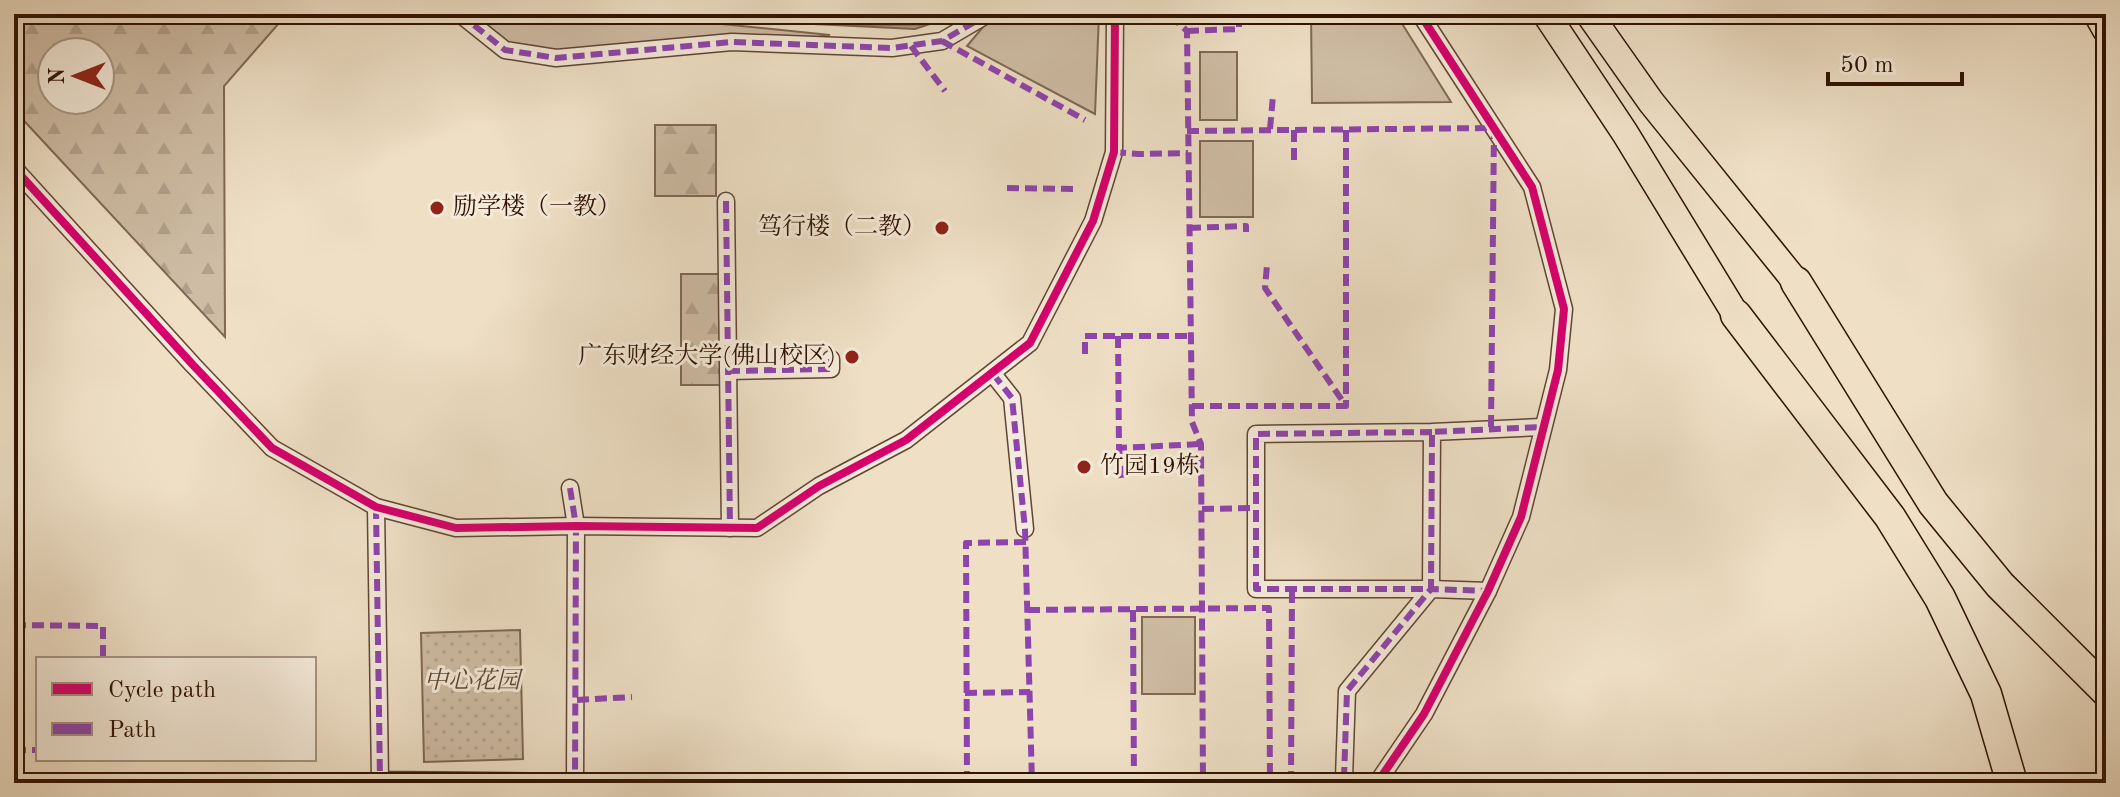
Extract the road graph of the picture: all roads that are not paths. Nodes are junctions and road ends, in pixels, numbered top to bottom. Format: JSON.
{"nodes":[{"id":1,"x":460,"y":14,"type":"edge"},
{"id":2,"x":988,"y":14,"type":"edge"},
{"id":3,"x":1115,"y":14,"type":"edge"},
{"id":4,"x":1420,"y":14,"type":"edge"},
{"id":5,"x":1546,"y":14,"type":"edge"},
{"id":6,"x":1589,"y":14,"type":"edge"},
{"id":7,"x":2097,"y":14,"type":"edge"},
{"id":8,"x":2106,"y":30,"type":"edge"},
{"id":9,"x":14,"y":168,"type":"edge"},
{"id":10,"x":726,"y":201,"type":"dead end"},
{"id":11,"x":1796,"y":282,"type":"joint"},
{"id":12,"x":1736,"y":315,"type":"joint"},
{"id":13,"x":831,"y":359,"type":"dead end"},
{"id":14,"x":728,"y":371,"type":"junction"},
{"id":15,"x":993,"y":374,"type":"junction"},
{"id":16,"x":1542,"y":427,"type":"junction"},
{"id":17,"x":1432,"y":432,"type":"junction"},
{"id":18,"x":570,"y":488,"type":"dead end"},
{"id":19,"x":376,"y":507,"type":"junction"},
{"id":20,"x":576,"y":526,"type":"junction"},
{"id":21,"x":730,"y":528,"type":"junction"},
{"id":22,"x":1025,"y":529,"type":"dead end"},
{"id":23,"x":1431,"y":589,"type":"junction"},
{"id":24,"x":1488,"y":591,"type":"junction"},
{"id":25,"x":2106,"y":691,"type":"edge"},
{"id":26,"x":1344,"y":778,"type":"dead end"},
{"id":27,"x":575,"y":782,"type":"edge"},
{"id":28,"x":1377,"y":783,"type":"edge"},
{"id":29,"x":2012,"y":783,"type":"edge"}],
"edges":[{"from":1,"to":2,"type":"street"},
{"from":3,"to":15,"type":"street"},
{"from":4,"to":16,"type":"street"},
{"from":5,"to":12,"type":"highway"},
{"from":6,"to":11,"type":"highway"},
{"from":7,"to":8,"type":"highway"},
{"from":9,"to":19,"type":"street"},
{"from":10,"to":14,"type":"street"},
{"from":11,"to":25,"type":"highway"},
{"from":12,"to":29,"type":"highway"},
{"from":13,"to":14,"type":"street"},
{"from":14,"to":21,"type":"street"},
{"from":15,"to":21,"type":"street"},
{"from":15,"to":22,"type":"street"},
{"from":16,"to":17,"type":"street"},
{"from":16,"to":24,"type":"street"},
{"from":17,"to":23,"type":"street"},
{"from":17,"to":23,"type":"street"},
{"from":18,"to":20,"type":"street"},
{"from":19,"to":20,"type":"street"},
{"from":19,"to":27,"type":"street"},
{"from":20,"to":21,"type":"street"},
{"from":20,"to":27,"type":"street"},
{"from":23,"to":24,"type":"street"},
{"from":23,"to":26,"type":"street"},
{"from":24,"to":28,"type":"street"}]}
